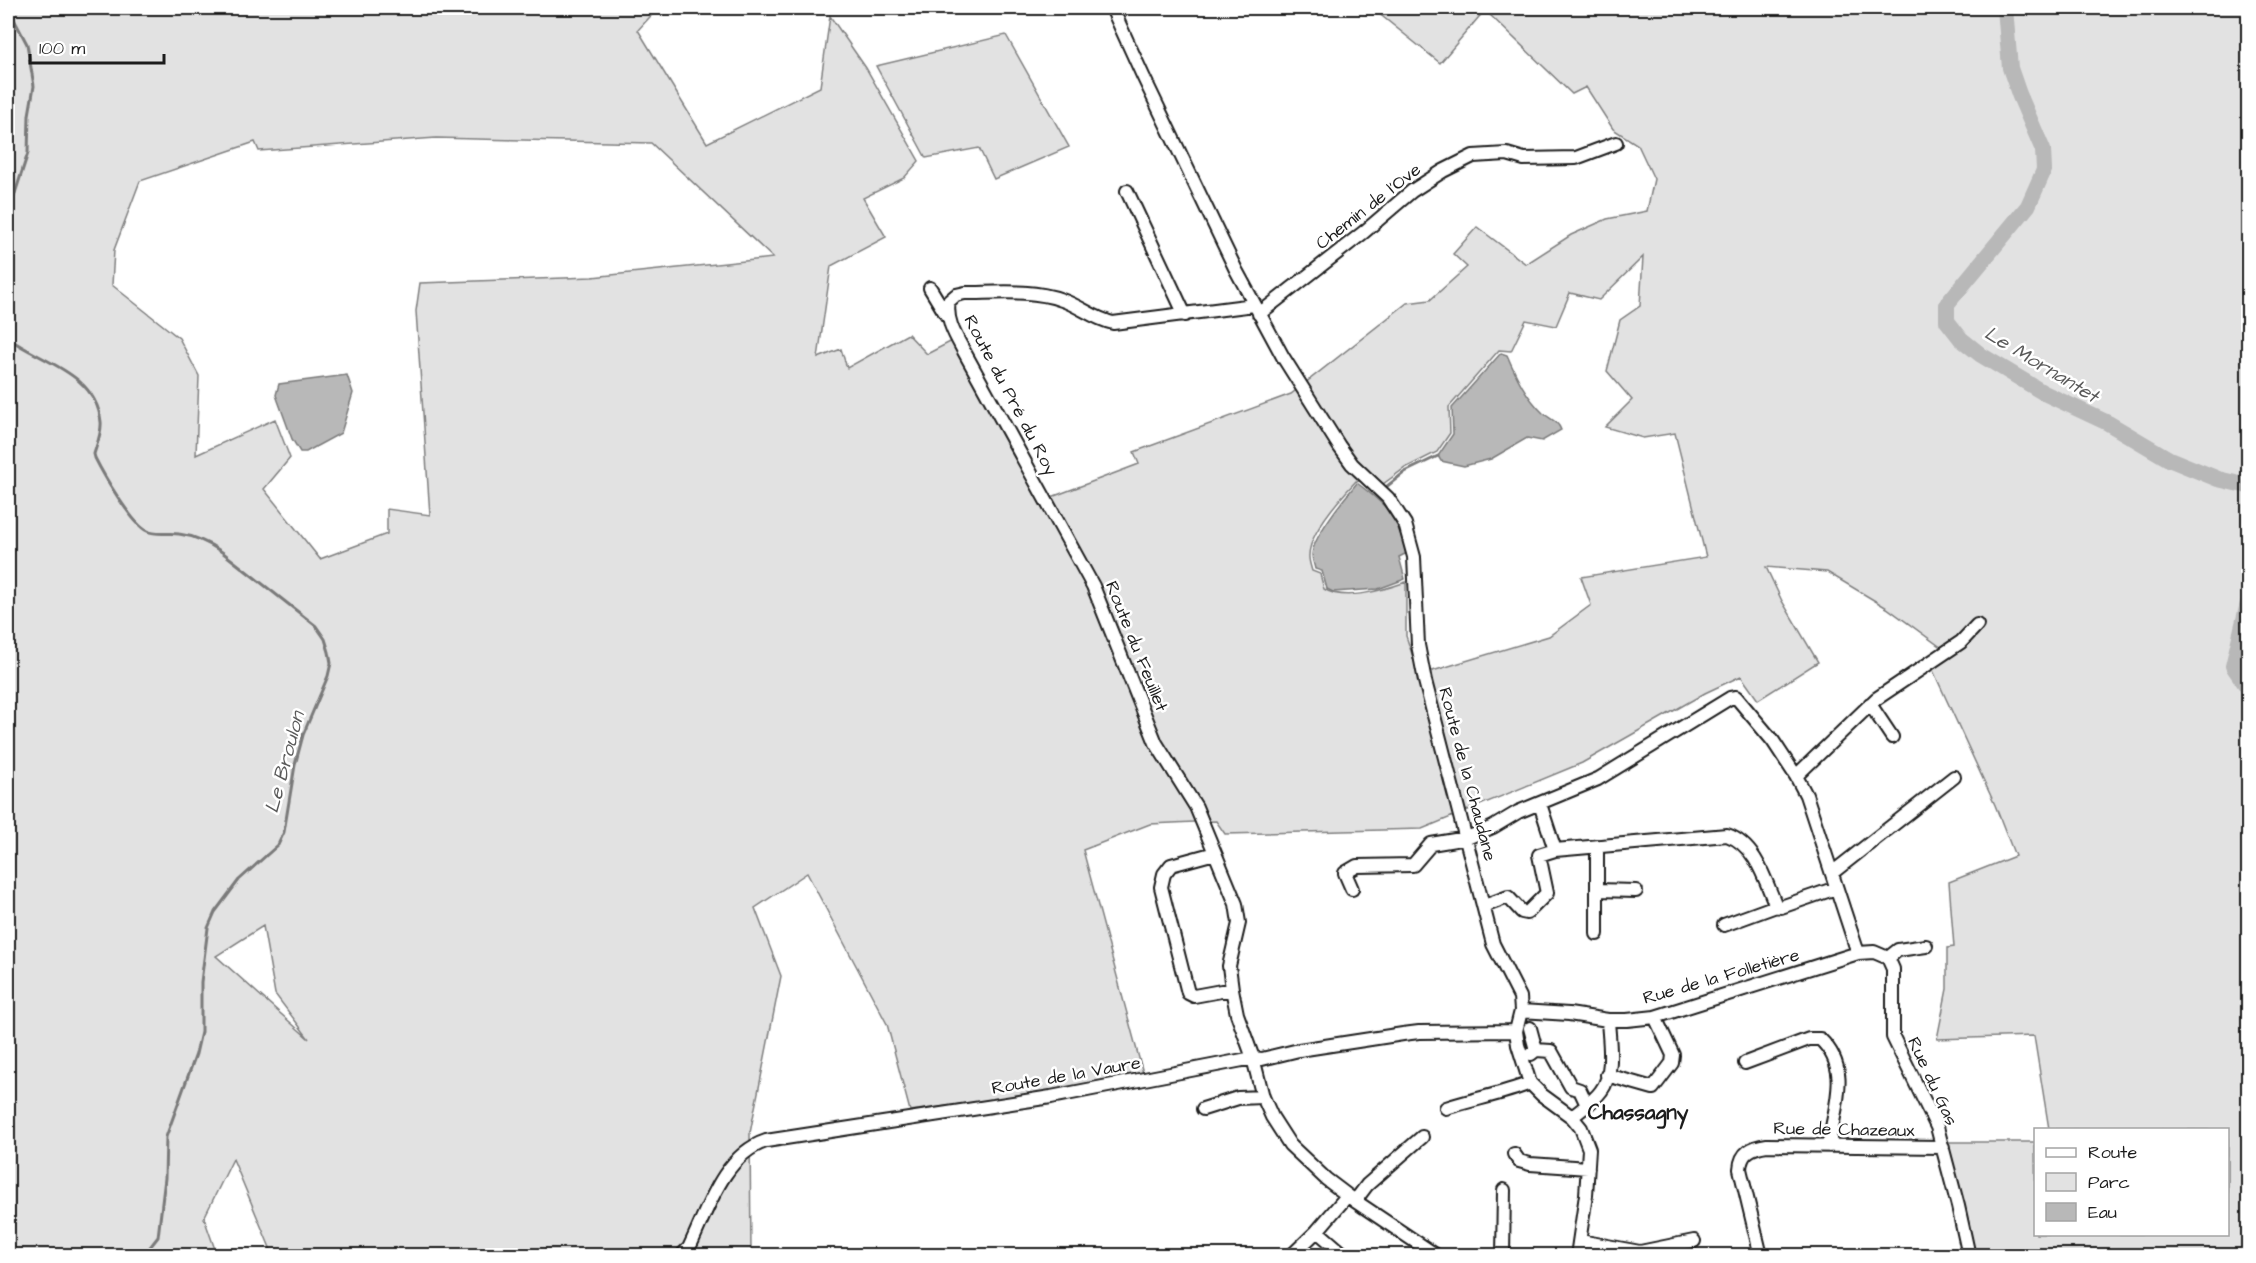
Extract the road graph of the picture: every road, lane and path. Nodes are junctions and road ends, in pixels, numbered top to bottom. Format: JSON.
{"nodes":[{"id":1,"x":1112,"y":8,"type":"edge"},
{"id":2,"x":1616,"y":143,"type":"dead end"},
{"id":3,"x":1127,"y":191,"type":"dead end"},
{"id":4,"x":956,"y":295,"type":"junction"},
{"id":5,"x":1257,"y":310,"type":"junction"},
{"id":6,"x":1185,"y":315,"type":"junction"},
{"id":7,"x":948,"y":317,"type":"junction"},
{"id":8,"x":1045,"y":497,"type":"joint"},
{"id":9,"x":1977,"y":625,"type":"dead end"},
{"id":10,"x":1870,"y":704,"type":"junction"},
{"id":11,"x":1892,"y":737,"type":"dead end"},
{"id":12,"x":1796,"y":776,"type":"junction"},
{"id":13,"x":1954,"y":777,"type":"dead end"},
{"id":14,"x":1540,"y":804,"type":"junction"},
{"id":15,"x":1467,"y":838,"type":"junction"},
{"id":16,"x":1597,"y":846,"type":"junction"},
{"id":17,"x":1555,"y":850,"type":"junction"},
{"id":18,"x":1215,"y":853,"type":"junction"},
{"id":19,"x":1832,"y":873,"type":"junction"},
{"id":20,"x":1836,"y":888,"type":"junction"},
{"id":21,"x":1352,"y":890,"type":"dead end"},
{"id":22,"x":1597,"y":890,"type":"junction"},
{"id":23,"x":1636,"y":891,"type":"dead end"},
{"id":24,"x":1484,"y":906,"type":"junction"},
{"id":25,"x":1776,"y":906,"type":"junction"},
{"id":26,"x":1724,"y":925,"type":"dead end"},
{"id":27,"x":1597,"y":934,"type":"dead end"},
{"id":28,"x":1926,"y":946,"type":"dead end"},
{"id":29,"x":1858,"y":954,"type":"junction"},
{"id":30,"x":1888,"y":958,"type":"junction"},
{"id":31,"x":1232,"y":989,"type":"junction"},
{"id":32,"x":1521,"y":1011,"type":"junction"},
{"id":33,"x":1655,"y":1017,"type":"junction"},
{"id":34,"x":1608,"y":1020,"type":"junction"},
{"id":35,"x":1530,"y":1028,"type":"dead end"},
{"id":36,"x":1516,"y":1031,"type":"junction"},
{"id":37,"x":1536,"y":1050,"type":"junction"},
{"id":38,"x":1252,"y":1058,"type":"junction"},
{"id":39,"x":1522,"y":1060,"type":"junction"},
{"id":40,"x":1745,"y":1063,"type":"dead end"},
{"id":41,"x":1607,"y":1075,"type":"junction"},
{"id":42,"x":1530,"y":1083,"type":"junction"},
{"id":43,"x":1263,"y":1096,"type":"junction"},
{"id":44,"x":1587,"y":1105,"type":"junction"},
{"id":45,"x":1446,"y":1108,"type":"dead end"},
{"id":46,"x":1203,"y":1109,"type":"dead end"},
{"id":47,"x":1572,"y":1117,"type":"junction"},
{"id":48,"x":1422,"y":1137,"type":"dead end"},
{"id":49,"x":1829,"y":1146,"type":"junction"},
{"id":50,"x":1943,"y":1148,"type":"junction"},
{"id":51,"x":1514,"y":1154,"type":"dead end"},
{"id":52,"x":1588,"y":1168,"type":"junction"},
{"id":53,"x":1504,"y":1190,"type":"dead end"},
{"id":54,"x":1351,"y":1198,"type":"junction"},
{"id":55,"x":1317,"y":1232,"type":"junction"},
{"id":56,"x":1580,"y":1241,"type":"junction"},
{"id":57,"x":1694,"y":1241,"type":"dead end"},
{"id":58,"x":681,"y":1256,"type":"edge"},
{"id":59,"x":1291,"y":1256,"type":"edge"},
{"id":60,"x":1346,"y":1256,"type":"edge"},
{"id":61,"x":1437,"y":1256,"type":"edge"},
{"id":62,"x":1503,"y":1256,"type":"edge"},
{"id":63,"x":1577,"y":1256,"type":"edge"},
{"id":64,"x":1761,"y":1256,"type":"edge"},
{"id":65,"x":1969,"y":1256,"type":"edge"}],
"edges":[{"from":1,"to":5,"type":"street","name":"Route de la Chaudane"},
{"from":2,"to":5,"type":"street","name":"Chemin de l'Ove"},
{"from":3,"to":6,"type":"street"},
{"from":4,"to":6,"type":"street","name":"Route du Pré du Roy"},
{"from":4,"to":7,"type":"street","name":"Route du Pré du Roy"},
{"from":4,"to":7,"type":"street"},
{"from":5,"to":6,"type":"street","name":"Route du Pré du Roy"},
{"from":5,"to":15,"type":"street","name":"Route de la Chaudane"},
{"from":7,"to":8,"type":"street","name":"Route du Pré du Roy"},
{"from":8,"to":18,"type":"street","name":"Route du Feuillet"},
{"from":9,"to":10,"type":"street"},
{"from":10,"to":11,"type":"street"},
{"from":10,"to":12,"type":"street"},
{"from":12,"to":14,"type":"street"},
{"from":12,"to":19,"type":"street"},
{"from":13,"to":19,"type":"street"},
{"from":14,"to":15,"type":"street"},
{"from":14,"to":17,"type":"street"},
{"from":15,"to":21,"type":"street"},
{"from":15,"to":24,"type":"street","name":"Route de la Chaudane"},
{"from":16,"to":17,"type":"street"},
{"from":16,"to":22,"type":"street"},
{"from":16,"to":25,"type":"street"},
{"from":17,"to":24,"type":"street"},
{"from":18,"to":31,"type":"street","name":"Route du Feuillet"},
{"from":18,"to":31,"type":"street"},
{"from":19,"to":20,"type":"street"},
{"from":20,"to":25,"type":"street"},
{"from":20,"to":29,"type":"street"},
{"from":22,"to":23,"type":"street"},
{"from":22,"to":27,"type":"street"},
{"from":24,"to":32,"type":"street","name":"Route de la Chaudane"},
{"from":25,"to":26,"type":"street"},
{"from":28,"to":30,"type":"street","name":"Rue de la Folletière"},
{"from":29,"to":30,"type":"street","name":"Rue de la Folletière"},
{"from":29,"to":33,"type":"street","name":"Rue de la Folletière"},
{"from":30,"to":50,"type":"street","name":"Rue du Gas"},
{"from":31,"to":38,"type":"street","name":"Route du Feuillet"},
{"from":32,"to":34,"type":"street","name":"Rue de la Folletière"},
{"from":32,"to":36,"type":"street"},
{"from":33,"to":34,"type":"street","name":"Rue de la Folletière"},
{"from":33,"to":41,"type":"street"},
{"from":34,"to":41,"type":"street"},
{"from":35,"to":37,"type":"street"},
{"from":36,"to":38,"type":"street","name":"Route de la Vaure"},
{"from":36,"to":39,"type":"street"},
{"from":37,"to":39,"type":"street"},
{"from":37,"to":44,"type":"street"},
{"from":38,"to":43,"type":"street","name":"Route du Feuillet"},
{"from":38,"to":58,"type":"street","name":"Route de la Vaure"},
{"from":39,"to":42,"type":"street"},
{"from":40,"to":49,"type":"street"},
{"from":41,"to":44,"type":"street"},
{"from":42,"to":45,"type":"street"},
{"from":42,"to":47,"type":"street"},
{"from":43,"to":46,"type":"street"},
{"from":43,"to":54,"type":"street","name":"Route du Feuillet"},
{"from":44,"to":47,"type":"street"},
{"from":47,"to":52,"type":"street"},
{"from":48,"to":54,"type":"street"},
{"from":49,"to":50,"type":"street","name":"Rue de Chazeaux"},
{"from":49,"to":64,"type":"street","name":"Rue de Chazeaux"},
{"from":50,"to":65,"type":"street","name":"Rue du Gas"},
{"from":51,"to":52,"type":"street"},
{"from":52,"to":56,"type":"street"},
{"from":53,"to":62,"type":"street"},
{"from":54,"to":55,"type":"street"},
{"from":54,"to":61,"type":"street","name":"Route du Feuillet"},
{"from":55,"to":59,"type":"street"},
{"from":55,"to":60,"type":"street"},
{"from":56,"to":57,"type":"street"},
{"from":56,"to":63,"type":"street"}]}
